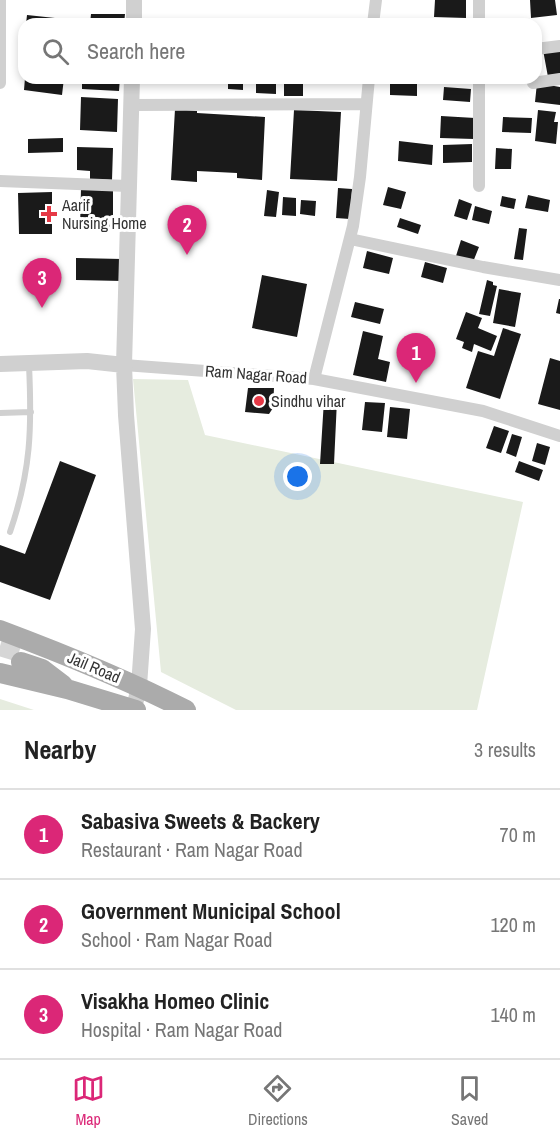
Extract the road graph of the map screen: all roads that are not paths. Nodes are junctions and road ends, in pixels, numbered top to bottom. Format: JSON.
{"nodes":[{"id":1,"x":0,"y":0,"type":"edge"},
{"id":2,"x":134,"y":0,"type":"edge"},
{"id":3,"x":376,"y":0,"type":"edge"},
{"id":4,"x":479,"y":0,"type":"edge"},
{"id":5,"x":134,"y":18,"type":"edge"},
{"id":6,"x":374,"y":18,"type":"edge"},
{"id":7,"x":479,"y":18,"type":"edge"},
{"id":8,"x":560,"y":46,"type":"edge"},
{"id":9,"x":542,"y":48,"type":"edge"},
{"id":10,"x":560,"y":79,"type":"edge"},
{"id":11,"x":542,"y":82,"type":"edge"},
{"id":12,"x":0,"y":83,"type":"edge"},
{"id":13,"x":132,"y":84,"type":"edge"},
{"id":14,"x":368,"y":84,"type":"edge"},
{"id":15,"x":479,"y":84,"type":"edge"},
{"id":16,"x":366,"y":104,"type":"junction"},
{"id":17,"x":131,"y":105,"type":"junction"},
{"id":18,"x":0,"y":181,"type":"edge"},
{"id":19,"x":128,"y":186,"type":"junction"},
{"id":20,"x":478,"y":186,"type":"dead end"},
{"id":21,"x":350,"y":239,"type":"junction"},
{"id":22,"x":560,"y":280,"type":"edge"},
{"id":23,"x":29,"y":362,"type":"junction"},
{"id":24,"x":0,"y":364,"type":"edge"},
{"id":25,"x":124,"y":365,"type":"junction"},
{"id":26,"x":314,"y":379,"type":"junction"},
{"id":27,"x":31,"y":412,"type":"junction"},
{"id":28,"x":0,"y":413,"type":"edge"},
{"id":29,"x":560,"y":436,"type":"edge"},
{"id":30,"x":9,"y":532,"type":"dead end"},
{"id":31,"x":0,"y":630,"type":"edge"},
{"id":32,"x":82,"y":660,"type":"junction"},
{"id":33,"x":0,"y":673,"type":"edge"},
{"id":34,"x":139,"y":686,"type":"junction"},
{"id":35,"x":67,"y":689,"type":"junction"},
{"id":36,"x":135,"y":710,"type":"edge"},
{"id":37,"x":186,"y":710,"type":"edge"}],
"edges":[{"from":1,"to":12,"type":"street"},
{"from":2,"to":5,"type":"street"},
{"from":3,"to":6,"type":"street"},
{"from":4,"to":7,"type":"street"},
{"from":8,"to":9,"type":"street"},
{"from":10,"to":11,"type":"street"},
{"from":13,"to":17,"type":"street"},
{"from":14,"to":16,"type":"street"},
{"from":15,"to":20,"type":"street"},
{"from":16,"to":17,"type":"street"},
{"from":16,"to":21,"type":"street"},
{"from":17,"to":19,"type":"street"},
{"from":18,"to":19,"type":"street"},
{"from":19,"to":25,"type":"street"},
{"from":21,"to":22,"type":"street"},
{"from":21,"to":26,"type":"street"},
{"from":23,"to":24,"type":"street"},
{"from":23,"to":25,"type":"street"},
{"from":23,"to":27,"type":"lane"},
{"from":25,"to":26,"type":"street","name":"Ram Nagar Road"},
{"from":25,"to":34,"type":"street"},
{"from":26,"to":29,"type":"street","name":"Ram Nagar Road"},
{"from":27,"to":28,"type":"lane"},
{"from":27,"to":30,"type":"lane"},
{"from":31,"to":32,"type":"main road","name":"Jail Road"},
{"from":32,"to":34,"type":"main road","name":"Jail Road"},
{"from":32,"to":35,"type":"main road"},
{"from":33,"to":35,"type":"main road","name":"Jail Road"},
{"from":34,"to":36,"type":"street"},
{"from":34,"to":37,"type":"main road","name":"Jail Road"},
{"from":35,"to":36,"type":"main road","name":"Jail Road"}]}
